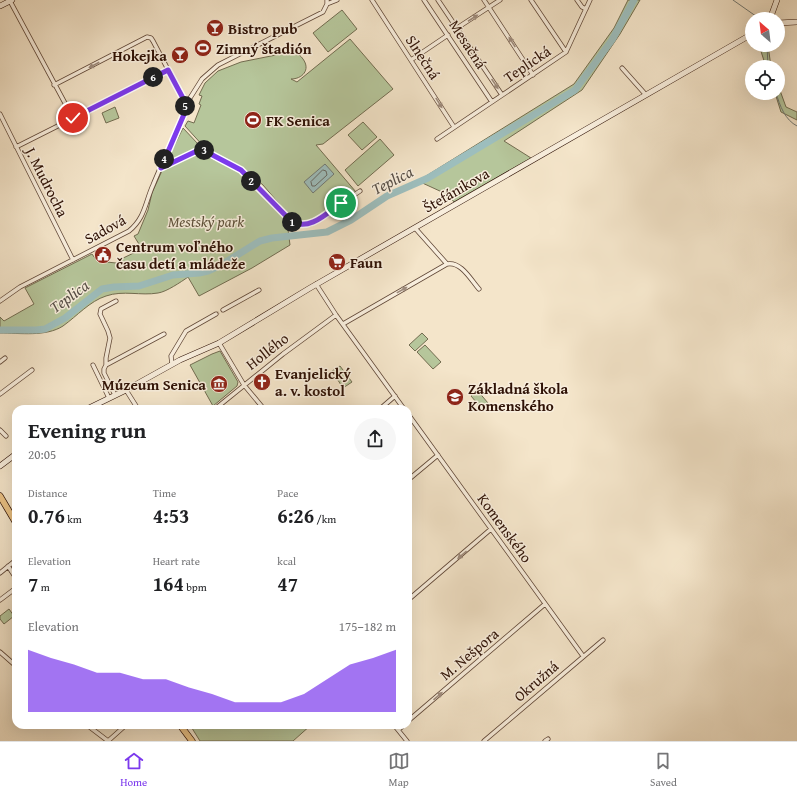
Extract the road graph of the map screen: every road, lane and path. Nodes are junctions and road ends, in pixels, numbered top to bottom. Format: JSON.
{"nodes":[{"id":1,"x":11,"y":0,"type":"edge"},
{"id":2,"x":337,"y":0,"type":"edge"},
{"id":3,"x":372,"y":0,"type":"edge"},
{"id":4,"x":424,"y":0,"type":"edge"},
{"id":5,"x":438,"y":0,"type":"edge"},
{"id":6,"x":484,"y":0,"type":"edge"},
{"id":7,"x":500,"y":0,"type":"edge"},
{"id":8,"x":531,"y":0,"type":"edge"},
{"id":9,"x":577,"y":0,"type":"edge"},
{"id":10,"x":590,"y":0,"type":"edge"},
{"id":11,"x":777,"y":0,"type":"edge"},
{"id":12,"x":327,"y":2,"type":"edge"},
{"id":13,"x":0,"y":6,"type":"edge"},
{"id":14,"x":489,"y":7,"type":"junction"},
{"id":15,"x":586,"y":9,"type":"junction"},
{"id":16,"x":773,"y":12,"type":"edge"},
{"id":17,"x":797,"y":22,"type":"edge"},
{"id":18,"x":785,"y":23,"type":"edge"},
{"id":19,"x":457,"y":28,"type":"junction"},
{"id":20,"x":448,"y":35,"type":"junction"},
{"id":21,"x":745,"y":38,"type":"edge"},
{"id":22,"x":566,"y":52,"type":"junction"},
{"id":23,"x":411,"y":60,"type":"junction"},
{"id":24,"x":622,"y":68,"type":"dead end"},
{"id":25,"x":168,"y":70,"type":"junction"},
{"id":26,"x":533,"y":75,"type":"junction"},
{"id":27,"x":54,"y":85,"type":"junction"},
{"id":28,"x":502,"y":95,"type":"junction"},
{"id":29,"x":646,"y":95,"type":"junction"},
{"id":30,"x":185,"y":102,"type":"junction"},
{"id":31,"x":492,"y":102,"type":"junction"},
{"id":32,"x":0,"y":114,"type":"edge"},
{"id":33,"x":73,"y":118,"type":"junction"},
{"id":34,"x":454,"y":127,"type":"junction"},
{"id":35,"x":437,"y":139,"type":"dead end"},
{"id":36,"x":16,"y":147,"type":"junction"},
{"id":37,"x":161,"y":168,"type":"junction"},
{"id":38,"x":360,"y":191,"type":"dead end"},
{"id":39,"x":415,"y":228,"type":"junction"},
{"id":40,"x":73,"y":260,"type":"junction"},
{"id":41,"x":447,"y":264,"type":"junction"},
{"id":42,"x":316,"y":284,"type":"junction"},
{"id":43,"x":479,"y":289,"type":"dead end"},
{"id":44,"x":259,"y":290,"type":"dead end"},
{"id":45,"x":0,"y":300,"type":"edge"},
{"id":46,"x":116,"y":301,"type":"dead end"},
{"id":47,"x":223,"y":310,"type":"tunnel mouth"},
{"id":48,"x":216,"y":314,"type":"tunnel mouth"},
{"id":49,"x":336,"y":316,"type":"junction"},
{"id":50,"x":343,"y":324,"type":"junction"},
{"id":51,"x":164,"y":334,"type":"dead end"},
{"id":52,"x":220,"y":343,"type":"junction"},
{"id":53,"x":5,"y":358,"type":"dead end"},
{"id":54,"x":0,"y":362,"type":"edge"},
{"id":55,"x":172,"y":364,"type":"junction"},
{"id":56,"x":93,"y":365,"type":"dead end"},
{"id":57,"x":106,"y":365,"type":"junction"},
{"id":58,"x":32,"y":370,"type":"dead end"},
{"id":59,"x":244,"y":385,"type":"junction"},
{"id":60,"x":126,"y":390,"type":"junction"},
{"id":61,"x":0,"y":394,"type":"edge"},
{"id":62,"x":115,"y":396,"type":"junction"},
{"id":63,"x":395,"y":396,"type":"junction"},
{"id":64,"x":109,"y":398,"type":"junction"},
{"id":65,"x":95,"y":405,"type":"edge"},
{"id":66,"x":135,"y":405,"type":"edge"},
{"id":67,"x":220,"y":405,"type":"edge"},
{"id":68,"x":261,"y":405,"type":"edge"},
{"id":69,"x":385,"y":405,"type":"edge"},
{"id":70,"x":401,"y":405,"type":"edge"},
{"id":71,"x":412,"y":419,"type":"edge"},
{"id":72,"x":0,"y":430,"type":"edge"},
{"id":73,"x":6,"y":436,"type":"dead end"},
{"id":74,"x":438,"y":455,"type":"junction"},
{"id":75,"x":12,"y":457,"type":"edge"},
{"id":76,"x":0,"y":466,"type":"edge"},
{"id":77,"x":412,"y":477,"type":"edge"},
{"id":78,"x":0,"y":496,"type":"edge"},
{"id":79,"x":12,"y":516,"type":"edge"},
{"id":80,"x":491,"y":530,"type":"junction"},
{"id":81,"x":12,"y":563,"type":"edge"},
{"id":82,"x":8,"y":566,"type":"junction"},
{"id":83,"x":0,"y":572,"type":"edge"},
{"id":84,"x":12,"y":572,"type":"edge"},
{"id":85,"x":12,"y":591,"type":"edge"},
{"id":86,"x":412,"y":597,"type":"edge"},
{"id":87,"x":0,"y":600,"type":"edge"},
{"id":88,"x":545,"y":604,"type":"junction"},
{"id":89,"x":603,"y":640,"type":"dead end"},
{"id":90,"x":0,"y":652,"type":"edge"},
{"id":91,"x":583,"y":656,"type":"junction"},
{"id":92,"x":12,"y":662,"type":"edge"},
{"id":93,"x":412,"y":718,"type":"edge"},
{"id":94,"x":92,"y":729,"type":"edge"},
{"id":95,"x":122,"y":729,"type":"edge"},
{"id":96,"x":183,"y":729,"type":"edge"},
{"id":97,"x":398,"y":730,"type":"edge"},
{"id":98,"x":108,"y":741,"type":"edge"},
{"id":99,"x":192,"y":741,"type":"edge"},
{"id":100,"x":407,"y":741,"type":"edge"},
{"id":101,"x":484,"y":741,"type":"edge"}],
"edges":[{"from":1,"to":13,"type":"street"},
{"from":1,"to":27,"type":"street"},
{"from":2,"to":12,"type":"street"},
{"from":3,"to":23,"type":"street","name":"Slnečná"},
{"from":4,"to":20,"type":"street","name":"Mesačná"},
{"from":5,"to":19,"type":"street"},
{"from":6,"to":14,"type":"street"},
{"from":7,"to":14,"type":"street"},
{"from":8,"to":22,"type":"street"},
{"from":9,"to":15,"type":"street"},
{"from":10,"to":15,"type":"street","name":"Teplická"},
{"from":11,"to":16,"type":"street"},
{"from":12,"to":30,"type":"street"},
{"from":19,"to":14,"type":"street","one_way":true},
{"from":26,"to":14,"type":"street","one_way":true},
{"from":15,"to":22,"type":"street","name":"Teplická"},
{"from":17,"to":18,"type":"street"},
{"from":19,"to":28,"type":"street","one_way":true},
{"from":20,"to":23,"type":"street"},
{"from":20,"to":31,"type":"street","name":"Mesačná"},
{"from":21,"to":29,"type":"street","name":"Štefánikova"},
{"from":22,"to":26,"type":"street","name":"Teplická"},
{"from":23,"to":34,"type":"street","name":"Slnečná","one_way":true},
{"from":24,"to":29,"type":"street"},
{"from":25,"to":27,"type":"street","one_way":true},
{"from":25,"to":30,"type":"street"},
{"from":25,"to":33,"type":"street"},
{"from":26,"to":28,"type":"street","name":"Teplická"},
{"from":27,"to":33,"type":"street"},
{"from":28,"to":31,"type":"street","name":"Teplická"},
{"from":29,"to":39,"type":"street","name":"Štefánikova"},
{"from":30,"to":37,"type":"street","name":"Sadová"},
{"from":31,"to":34,"type":"street","name":"Teplická"},
{"from":32,"to":36,"type":"street","name":"J. Mudrocha"},
{"from":33,"to":36,"type":"street"},
{"from":34,"to":35,"type":"street","name":"Teplická"},
{"from":36,"to":40,"type":"street","name":"J. Mudrocha"},
{"from":37,"to":38,"type":"street"},
{"from":37,"to":40,"type":"street","name":"Sadová"},
{"from":39,"to":41,"type":"street"},
{"from":39,"to":42,"type":"street","name":"Štefánikova"},
{"from":40,"to":45,"type":"street","name":"Sadová"},
{"from":41,"to":43,"type":"street"},
{"from":50,"to":41,"type":"street","one_way":true},
{"from":42,"to":49,"type":"street"},
{"from":42,"to":52,"type":"street","name":"Štefánikova"},
{"from":44,"to":47,"type":"street"},
{"from":46,"to":57,"type":"street"},
{"from":48,"to":55,"type":"street"},
{"from":49,"to":50,"type":"street"},
{"from":49,"to":59,"type":"street","name":"Hollého"},
{"from":50,"to":63,"type":"street"},
{"from":51,"to":57,"type":"street"},
{"from":52,"to":55,"type":"street","name":"Štefánikova"},
{"from":52,"to":59,"type":"street"},
{"from":53,"to":54,"type":"street"},
{"from":55,"to":60,"type":"street","name":"Štefánikova"},
{"from":56,"to":64,"type":"street"},
{"from":57,"to":62,"type":"street"},
{"from":58,"to":61,"type":"street"},
{"from":59,"to":67,"type":"street","name":"Hollého"},
{"from":59,"to":68,"type":"street"},
{"from":60,"to":62,"type":"street","name":"Štefánikova"},
{"from":60,"to":66,"type":"street"},
{"from":62,"to":64,"type":"street","name":"Štefánikova"},
{"from":63,"to":69,"type":"street"},
{"from":63,"to":70,"type":"street"},
{"from":64,"to":65,"type":"street","name":"Štefánikova"},
{"from":71,"to":74,"type":"street","name":"Komenského"},
{"from":72,"to":73,"type":"street"},
{"from":74,"to":77,"type":"street"},
{"from":74,"to":80,"type":"street","name":"Komenského"},
{"from":75,"to":76,"type":"street"},
{"from":78,"to":79,"type":"main road"},
{"from":80,"to":86,"type":"street","one_way":true},
{"from":80,"to":88,"type":"street","name":"Komenského"},
{"from":81,"to":82,"type":"street"},
{"from":82,"to":83,"type":"street"},
{"from":82,"to":84,"type":"street"},
{"from":85,"to":87,"type":"street"},
{"from":88,"to":91,"type":"street","name":"Komenského"},
{"from":93,"to":88,"type":"street","name":"M. Nešpora","one_way":true},
{"from":89,"to":91,"type":"street","name":"Okružná"},
{"from":90,"to":92,"type":"street"},
{"from":91,"to":101,"type":"street","name":"Okružná"},
{"from":94,"to":98,"type":"street"},
{"from":95,"to":98,"type":"street"},
{"from":96,"to":99,"type":"main road"},
{"from":97,"to":100,"type":"street"}]}
